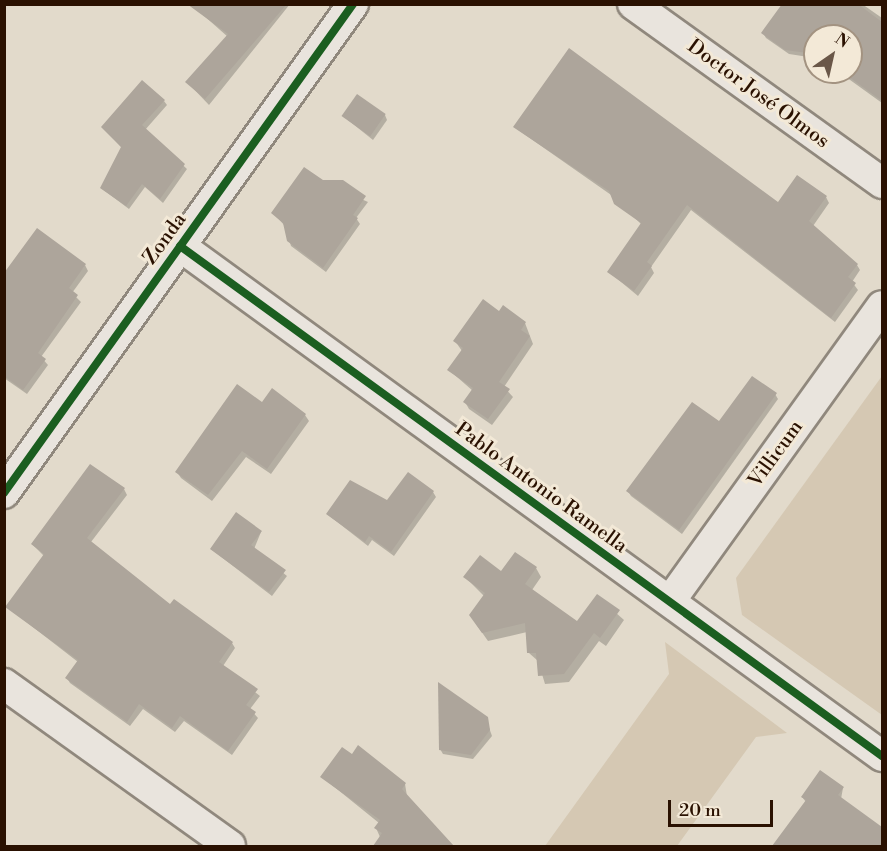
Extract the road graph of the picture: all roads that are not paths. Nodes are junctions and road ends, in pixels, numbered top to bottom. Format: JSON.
{"nodes":[{"id":1,"x":353,"y":4,"type":"edge"},
{"id":2,"x":633,"y":4,"type":"edge"},
{"id":3,"x":882,"y":183,"type":"edge"},
{"id":4,"x":180,"y":246,"type":"junction"},
{"id":5,"x":882,"y":306,"type":"edge"},
{"id":6,"x":4,"y":493,"type":"edge"},
{"id":7,"x":670,"y":601,"type":"junction"},
{"id":8,"x":4,"y":684,"type":"edge"},
{"id":9,"x":882,"y":756,"type":"edge"},
{"id":10,"x":230,"y":846,"type":"edge"}],
"edges":[{"from":1,"to":4,"type":"street","name":"Zonda"},
{"from":2,"to":3,"type":"street","name":"Doctor José Olmos"},
{"from":4,"to":6,"type":"street","name":"Zonda"},
{"from":4,"to":7,"type":"street","name":"Pablo Antonio Ramella"},
{"from":5,"to":7,"type":"street","name":"Villicum"},
{"from":7,"to":9,"type":"street","name":"Pablo Antonio Ramella"},
{"from":8,"to":10,"type":"street"}]}
